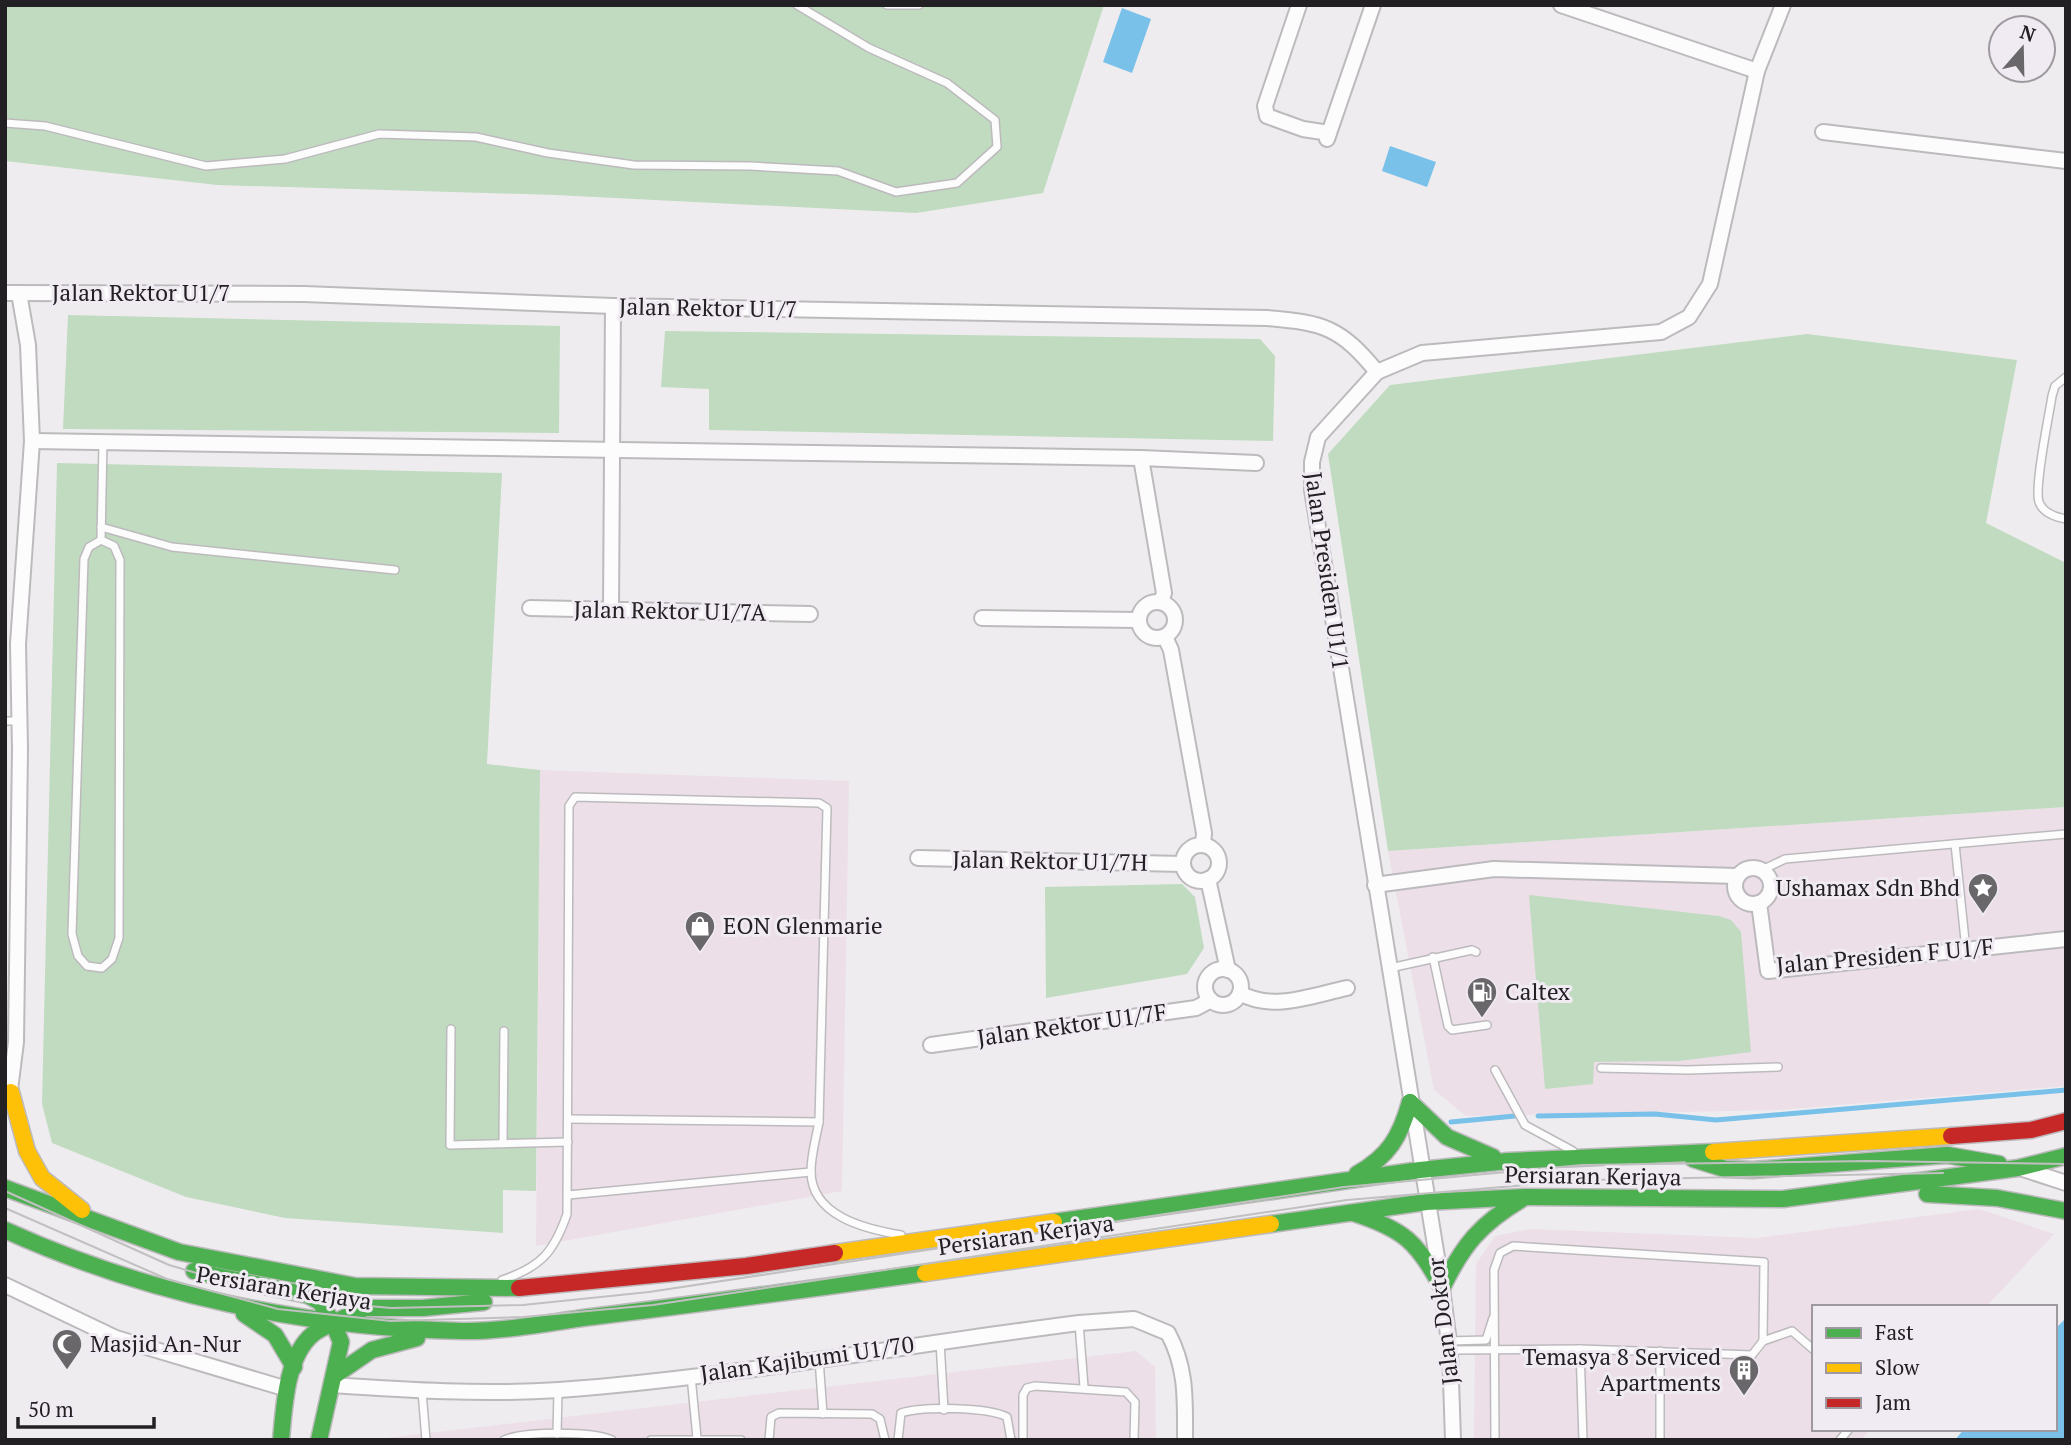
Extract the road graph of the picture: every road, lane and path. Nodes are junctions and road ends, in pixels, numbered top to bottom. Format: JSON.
{"nodes":[{"id":1,"x":797,"y":5,"type":"edge"},
{"id":2,"x":887,"y":5,"type":"edge"},
{"id":3,"x":919,"y":5,"type":"edge"},
{"id":4,"x":1299,"y":5,"type":"edge"},
{"id":5,"x":1373,"y":5,"type":"edge"},
{"id":6,"x":1561,"y":5,"type":"edge"},
{"id":7,"x":1783,"y":5,"type":"edge"},
{"id":8,"x":1757,"y":71,"type":"junction"},
{"id":9,"x":5,"y":123,"type":"edge"},
{"id":10,"x":1823,"y":132,"type":"dead end"},
{"id":11,"x":2066,"y":161,"type":"edge"},
{"id":12,"x":12,"y":293,"type":"edge"},
{"id":13,"x":613,"y":306,"type":"junction"},
{"id":14,"x":1377,"y":372,"type":"junction"},
{"id":15,"x":2066,"y":377,"type":"edge"},
{"id":16,"x":32,"y":442,"type":"junction"},
{"id":17,"x":103,"y":442,"type":"junction"},
{"id":18,"x":614,"y":450,"type":"junction"},
{"id":19,"x":1141,"y":458,"type":"junction"},
{"id":20,"x":1256,"y":463,"type":"dead end"},
{"id":21,"x":2066,"y":519,"type":"edge"},
{"id":22,"x":102,"y":527,"type":"junction"},
{"id":23,"x":101,"y":540,"type":"junction"},
{"id":24,"x":395,"y":570,"type":"dead end"},
{"id":25,"x":1161,"y":602,"type":"junction"},
{"id":26,"x":530,"y":608,"type":"dead end"},
{"id":27,"x":611,"y":610,"type":"junction"},
{"id":28,"x":810,"y":614,"type":"dead end"},
{"id":29,"x":982,"y":618,"type":"dead end"},
{"id":30,"x":1139,"y":620,"type":"junction"},
{"id":31,"x":1165,"y":637,"type":"junction"},
{"id":32,"x":12,"y":648,"type":"edge"},
{"id":33,"x":12,"y":721,"type":"edge"},
{"id":34,"x":2066,"y":834,"type":"edge"},
{"id":35,"x":1955,"y":844,"type":"junction"},
{"id":36,"x":1203,"y":845,"type":"junction"},
{"id":37,"x":918,"y":858,"type":"dead end"},
{"id":38,"x":1183,"y":864,"type":"junction"},
{"id":39,"x":1762,"y":870,"type":"junction"},
{"id":40,"x":1737,"y":876,"type":"junction"},
{"id":41,"x":1208,"y":879,"type":"junction"},
{"id":42,"x":1376,"y":885,"type":"junction"},
{"id":43,"x":1759,"y":903,"type":"junction"},
{"id":44,"x":2066,"y":939,"type":"edge"},
{"id":45,"x":1966,"y":950,"type":"junction"},
{"id":46,"x":1476,"y":952,"type":"dead end"},
{"id":47,"x":1433,"y":957,"type":"junction"},
{"id":48,"x":1390,"y":968,"type":"junction"},
{"id":49,"x":1228,"y":970,"type":"junction"},
{"id":50,"x":1347,"y":988,"type":"dead end"},
{"id":51,"x":1240,"y":993,"type":"junction"},
{"id":52,"x":1211,"y":1000,"type":"junction"},
{"id":53,"x":1487,"y":1024,"type":"dead end"},
{"id":54,"x":451,"y":1029,"type":"dead end"},
{"id":55,"x":504,"y":1031,"type":"dead end"},
{"id":56,"x":931,"y":1045,"type":"dead end"},
{"id":57,"x":1778,"y":1067,"type":"dead end"},
{"id":58,"x":1601,"y":1068,"type":"dead end"},
{"id":59,"x":1495,"y":1070,"type":"dead end"},
{"id":60,"x":8,"y":1094,"type":"edge"},
{"id":61,"x":1410,"y":1102,"type":"junction"},
{"id":62,"x":5,"y":1110,"type":"edge"},
{"id":63,"x":569,"y":1119,"type":"junction"},
{"id":64,"x":2066,"y":1121,"type":"edge"},
{"id":65,"x":818,"y":1122,"type":"junction"},
{"id":66,"x":568,"y":1142,"type":"junction"},
{"id":67,"x":503,"y":1143,"type":"junction"},
{"id":68,"x":1673,"y":1153,"type":"junction"},
{"id":69,"x":2066,"y":1156,"type":"edge"},
{"id":70,"x":1586,"y":1157,"type":"junction"},
{"id":71,"x":1508,"y":1161,"type":"junction"},
{"id":72,"x":2018,"y":1168,"type":"junction"},
{"id":73,"x":1420,"y":1170,"type":"junction"},
{"id":74,"x":811,"y":1172,"type":"junction"},
{"id":75,"x":1345,"y":1182,"type":"junction"},
{"id":76,"x":2066,"y":1184,"type":"edge"},
{"id":77,"x":5,"y":1188,"type":"edge"},
{"id":78,"x":568,"y":1195,"type":"junction"},
{"id":79,"x":1525,"y":1197,"type":"junction"},
{"id":80,"x":1783,"y":1199,"type":"junction"},
{"id":81,"x":1426,"y":1202,"type":"junction"},
{"id":82,"x":45,"y":1204,"type":"junction"},
{"id":83,"x":1347,"y":1211,"type":"junction"},
{"id":84,"x":2066,"y":1211,"type":"edge"},
{"id":85,"x":5,"y":1217,"type":"edge"},
{"id":86,"x":97,"y":1222,"type":"junction"},
{"id":87,"x":5,"y":1230,"type":"edge"},
{"id":88,"x":927,"y":1238,"type":"junction"},
{"id":89,"x":84,"y":1264,"type":"junction"},
{"id":90,"x":656,"y":1275,"type":"junction"},
{"id":91,"x":5,"y":1285,"type":"edge"},
{"id":92,"x":1442,"y":1288,"type":"junction"},
{"id":93,"x":471,"y":1290,"type":"junction"},
{"id":94,"x":214,"y":1301,"type":"junction"},
{"id":95,"x":1495,"y":1311,"type":"junction"},
{"id":96,"x":333,"y":1323,"type":"junction"},
{"id":97,"x":1079,"y":1323,"type":"junction"},
{"id":98,"x":465,"y":1331,"type":"junction"},
{"id":99,"x":940,"y":1341,"type":"junction"},
{"id":100,"x":1763,"y":1341,"type":"junction"},
{"id":101,"x":1450,"y":1345,"type":"junction"},
{"id":102,"x":1496,"y":1348,"type":"junction"},
{"id":103,"x":1812,"y":1348,"type":"edge"},
{"id":104,"x":1580,"y":1349,"type":"junction"},
{"id":105,"x":1660,"y":1351,"type":"junction"},
{"id":106,"x":819,"y":1358,"type":"junction"},
{"id":107,"x":295,"y":1367,"type":"junction"},
{"id":108,"x":691,"y":1376,"type":"junction"},
{"id":109,"x":333,"y":1381,"type":"junction"},
{"id":110,"x":1084,"y":1387,"type":"junction"},
{"id":111,"x":287,"y":1389,"type":"junction"},
{"id":112,"x":558,"y":1390,"type":"junction"},
{"id":113,"x":422,"y":1391,"type":"junction"},
{"id":114,"x":944,"y":1410,"type":"junction"},
{"id":115,"x":823,"y":1414,"type":"junction"},
{"id":116,"x":557,"y":1434,"type":"junction"},
{"id":117,"x":697,"y":1438,"type":"edge"},
{"id":118,"x":281,"y":1440,"type":"edge"},
{"id":119,"x":319,"y":1440,"type":"edge"},
{"id":120,"x":426,"y":1440,"type":"edge"},
{"id":121,"x":504,"y":1440,"type":"edge"},
{"id":122,"x":612,"y":1440,"type":"edge"},
{"id":123,"x":651,"y":1440,"type":"edge"},
{"id":124,"x":741,"y":1440,"type":"edge"},
{"id":125,"x":769,"y":1440,"type":"edge"},
{"id":126,"x":885,"y":1440,"type":"edge"},
{"id":127,"x":898,"y":1440,"type":"edge"},
{"id":128,"x":1011,"y":1440,"type":"edge"},
{"id":129,"x":1023,"y":1440,"type":"edge"},
{"id":130,"x":1134,"y":1440,"type":"edge"},
{"id":131,"x":1185,"y":1440,"type":"edge"},
{"id":132,"x":1453,"y":1440,"type":"edge"},
{"id":133,"x":1495,"y":1440,"type":"edge"},
{"id":134,"x":1583,"y":1440,"type":"edge"},
{"id":135,"x":1660,"y":1440,"type":"edge"}],
"edges":[{"from":1,"to":9,"type":"lane"},
{"from":2,"to":3,"type":"lane"},
{"from":4,"to":5,"type":"street"},
{"from":6,"to":8,"type":"street"},
{"from":7,"to":8,"type":"street","name":"Jalan Presiden U1/1"},
{"from":8,"to":14,"type":"street","name":"Jalan Presiden U1/1"},
{"from":10,"to":11,"type":"street"},
{"from":12,"to":13,"type":"street","name":"Jalan Rektor U1/7"},
{"from":12,"to":16,"type":"street"},
{"from":13,"to":14,"type":"street","name":"Jalan Rektor U1/7"},
{"from":13,"to":18,"type":"street"},
{"from":14,"to":42,"type":"street","name":"Jalan Presiden U1/1"},
{"from":15,"to":21,"type":"lane"},
{"from":16,"to":17,"type":"street"},
{"from":16,"to":32,"type":"street"},
{"from":17,"to":18,"type":"street"},
{"from":17,"to":22,"type":"lane"},
{"from":18,"to":19,"type":"street"},
{"from":18,"to":27,"type":"street"},
{"from":19,"to":20,"type":"street"},
{"from":19,"to":25,"type":"street"},
{"from":22,"to":23,"type":"lane"},
{"from":22,"to":24,"type":"lane"},
{"from":23,"to":23,"type":"lane"},
{"from":25,"to":30,"type":"street"},
{"from":25,"to":31,"type":"street"},
{"from":26,"to":27,"type":"street","name":"Jalan Rektor U1/7A"},
{"from":27,"to":28,"type":"street","name":"Jalan Rektor U1/7A"},
{"from":29,"to":30,"type":"street"},
{"from":30,"to":31,"type":"street"},
{"from":31,"to":36,"type":"street"},
{"from":32,"to":33,"type":"street"},
{"from":33,"to":60,"type":"street"},
{"from":34,"to":35,"type":"lane"},
{"from":35,"to":39,"type":"lane"},
{"from":35,"to":45,"type":"lane"},
{"from":36,"to":38,"type":"street"},
{"from":36,"to":41,"type":"street"},
{"from":37,"to":38,"type":"street","name":"Jalan Rektor U1/7H"},
{"from":38,"to":41,"type":"street"},
{"from":39,"to":40,"type":"street"},
{"from":39,"to":43,"type":"street","name":"Jalan Presiden F U1/F"},
{"from":40,"to":42,"type":"street"},
{"from":40,"to":43,"type":"street"},
{"from":41,"to":49,"type":"street"},
{"from":42,"to":48,"type":"street","name":"Jalan Presiden U1/1"},
{"from":43,"to":45,"type":"street","name":"Jalan Presiden F U1/F"},
{"from":44,"to":45,"type":"street","name":"Jalan Presiden F U1/F"},
{"from":46,"to":47,"type":"lane"},
{"from":47,"to":48,"type":"lane"},
{"from":47,"to":53,"type":"lane"},
{"from":48,"to":61,"type":"street","name":"Jalan Presiden U1/1"},
{"from":49,"to":51,"type":"street"},
{"from":49,"to":52,"type":"street"},
{"from":50,"to":51,"type":"street"},
{"from":51,"to":52,"type":"street"},
{"from":52,"to":56,"type":"street","name":"Jalan Rektor U1/7F"},
{"from":54,"to":67,"type":"lane"},
{"from":55,"to":67,"type":"lane"},
{"from":57,"to":58,"type":"lane"},
{"from":59,"to":70,"type":"lane"},
{"from":60,"to":62,"type":"street"},
{"from":60,"to":86,"type":"main road"},
{"from":61,"to":71,"type":"main road"},
{"from":61,"to":73,"type":"street","name":"Jalan Presiden U1/1"},
{"from":61,"to":75,"type":"main road"},
{"from":63,"to":65,"type":"lane"},
{"from":63,"to":65,"type":"lane"},
{"from":63,"to":66,"type":"lane"},
{"from":64,"to":68,"type":"main road","name":"Persiaran Kerjaya"},
{"from":65,"to":74,"type":"lane"},
{"from":66,"to":67,"type":"lane"},
{"from":66,"to":78,"type":"lane"},
{"from":68,"to":70,"type":"main road","name":"Persiaran Kerjaya"},
{"from":68,"to":72,"type":"main road"},
{"from":69,"to":72,"type":"main road","name":"Persiaran Kerjaya"},
{"from":70,"to":71,"type":"main road","name":"Persiaran Kerjaya"},
{"from":71,"to":73,"type":"main road","name":"Persiaran Kerjaya"},
{"from":72,"to":76,"type":"street"},
{"from":72,"to":80,"type":"main road","name":"Persiaran Kerjaya"},
{"from":73,"to":75,"type":"main road","name":"Persiaran Kerjaya"},
{"from":73,"to":81,"type":"street","name":"Jalan Presiden U1/1"},
{"from":74,"to":78,"type":"lane"},
{"from":74,"to":88,"type":"lane"},
{"from":75,"to":88,"type":"main road","name":"Persiaran Kerjaya"},
{"from":77,"to":82,"type":"main road","name":"Persiaran Kerjaya"},
{"from":78,"to":93,"type":"lane"},
{"from":79,"to":80,"type":"main road","name":"Persiaran Kerjaya"},
{"from":79,"to":81,"type":"main road","name":"Persiaran Kerjaya"},
{"from":79,"to":92,"type":"main road"},
{"from":80,"to":84,"type":"main road"},
{"from":81,"to":83,"type":"main road","name":"Persiaran Kerjaya"},
{"from":81,"to":92,"type":"street","name":"Jalan Doktor"},
{"from":82,"to":86,"type":"main road","name":"Persiaran Kerjaya"},
{"from":82,"to":96,"type":"main road"},
{"from":83,"to":92,"type":"main road"},
{"from":83,"to":98,"type":"main road","name":"Persiaran Kerjaya"},
{"from":85,"to":89,"type":"main road"},
{"from":86,"to":93,"type":"main road","name":"Persiaran Kerjaya"},
{"from":87,"to":89,"type":"main road","name":"Persiaran Kerjaya"},
{"from":88,"to":90,"type":"main road","name":"Persiaran Kerjaya"},
{"from":89,"to":94,"type":"main road","name":"Persiaran Kerjaya"},
{"from":90,"to":93,"type":"main road","name":"Persiaran Kerjaya"},
{"from":90,"to":96,"type":"main road"},
{"from":91,"to":111,"type":"street"},
{"from":92,"to":101,"type":"street","name":"Jalan Doktor"},
{"from":94,"to":96,"type":"main road","name":"Persiaran Kerjaya"},
{"from":94,"to":107,"type":"main road"},
{"from":95,"to":100,"type":"lane"},
{"from":95,"to":101,"type":"lane"},
{"from":95,"to":102,"type":"lane"},
{"from":96,"to":98,"type":"main road","name":"Persiaran Kerjaya"},
{"from":96,"to":107,"type":"main road"},
{"from":96,"to":109,"type":"main road"},
{"from":97,"to":99,"type":"street","name":"Jalan Kajibumi U1/70"},
{"from":97,"to":110,"type":"lane"},
{"from":97,"to":131,"type":"street","name":"Jalan Kajibumi U1/70"},
{"from":98,"to":109,"type":"main road"},
{"from":99,"to":106,"type":"street","name":"Jalan Kajibumi U1/70"},
{"from":99,"to":114,"type":"lane"},
{"from":100,"to":103,"type":"lane"},
{"from":100,"to":105,"type":"lane"},
{"from":101,"to":102,"type":"lane"},
{"from":101,"to":132,"type":"street","name":"Jalan Doktor"},
{"from":102,"to":104,"type":"lane"},
{"from":102,"to":133,"type":"lane"},
{"from":104,"to":105,"type":"lane"},
{"from":104,"to":134,"type":"lane"},
{"from":105,"to":135,"type":"lane"},
{"from":106,"to":108,"type":"street","name":"Jalan Kajibumi U1/70"},
{"from":106,"to":115,"type":"lane"},
{"from":107,"to":111,"type":"main road"},
{"from":108,"to":112,"type":"street","name":"Jalan Kajibumi U1/70"},
{"from":108,"to":117,"type":"lane"},
{"from":109,"to":113,"type":"street","name":"Jalan Kajibumi U1/70"},
{"from":109,"to":119,"type":"main road"},
{"from":110,"to":129,"type":"lane"},
{"from":110,"to":130,"type":"lane"},
{"from":111,"to":118,"type":"main road"},
{"from":112,"to":113,"type":"street","name":"Jalan Kajibumi U1/70"},
{"from":112,"to":116,"type":"lane"},
{"from":113,"to":120,"type":"lane"},
{"from":114,"to":127,"type":"lane"},
{"from":114,"to":128,"type":"lane"},
{"from":115,"to":125,"type":"lane"},
{"from":115,"to":126,"type":"lane"},
{"from":116,"to":121,"type":"lane"},
{"from":116,"to":122,"type":"lane"},
{"from":117,"to":123,"type":"lane"},
{"from":117,"to":124,"type":"lane"}]}
